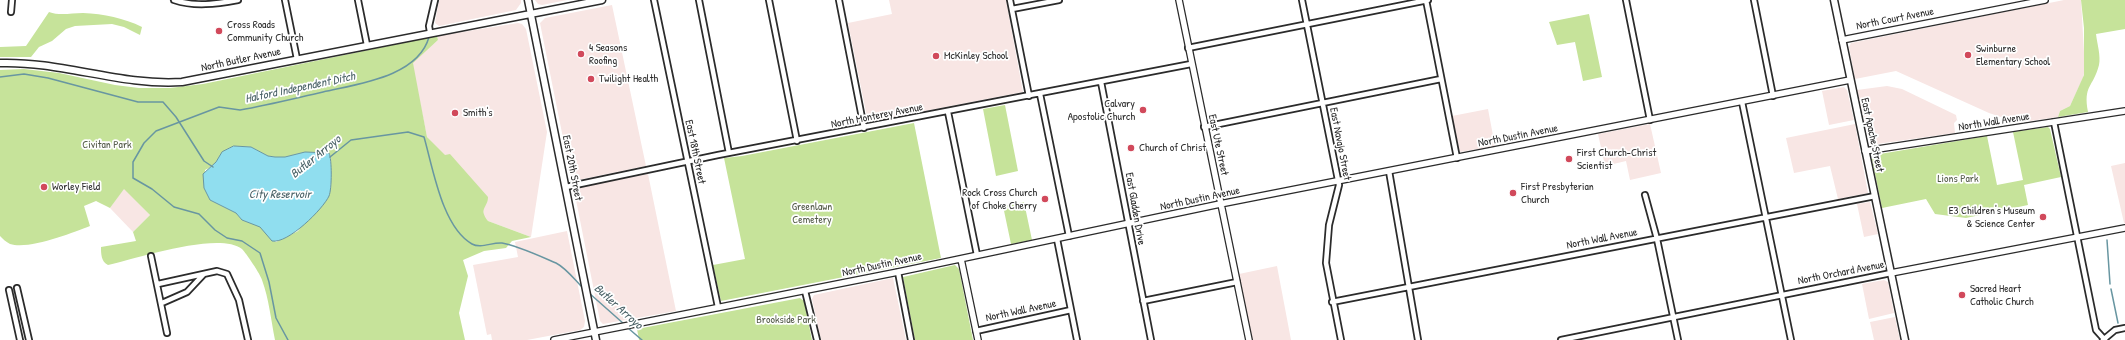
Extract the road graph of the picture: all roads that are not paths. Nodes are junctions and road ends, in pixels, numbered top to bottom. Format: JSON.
{"nodes":[{"id":1,"x":12,"y":0,"type":"edge"},
{"id":2,"x":174,"y":0,"type":"edge"},
{"id":3,"x":238,"y":0,"type":"edge"},
{"id":4,"x":285,"y":0,"type":"edge"},
{"id":5,"x":358,"y":0,"type":"edge"},
{"id":6,"x":435,"y":0,"type":"edge"},
{"id":7,"x":528,"y":0,"type":"edge"},
{"id":8,"x":602,"y":0,"type":"edge"},
{"id":9,"x":654,"y":0,"type":"edge"},
{"id":10,"x":699,"y":0,"type":"edge"},
{"id":11,"x":769,"y":0,"type":"edge"},
{"id":12,"x":839,"y":0,"type":"edge"},
{"id":13,"x":1010,"y":0,"type":"edge"},
{"id":14,"x":1059,"y":0,"type":"edge"},
{"id":15,"x":1179,"y":0,"type":"edge"},
{"id":16,"x":1302,"y":0,"type":"edge"},
{"id":17,"x":1427,"y":0,"type":"edge"},
{"id":18,"x":1626,"y":0,"type":"edge"},
{"id":19,"x":1754,"y":0,"type":"edge"},
{"id":20,"x":1834,"y":0,"type":"edge"},
{"id":21,"x":2046,"y":0,"type":"edge"},
{"id":22,"x":218,"y":2,"type":"edge"},
{"id":23,"x":2015,"y":3,"type":"edge"},
{"id":24,"x":1012,"y":9,"type":"junction"},
{"id":25,"x":11,"y":12,"type":"dead end"},
{"id":26,"x":530,"y":14,"type":"junction"},
{"id":27,"x":1307,"y":24,"type":"junction"},
{"id":28,"x":430,"y":32,"type":"junction"},
{"id":29,"x":1842,"y":40,"type":"junction"},
{"id":30,"x":367,"y":45,"type":"junction"},
{"id":31,"x":1188,"y":48,"type":"junction"},
{"id":32,"x":297,"y":59,"type":"junction"},
{"id":33,"x":0,"y":63,"type":"edge"},
{"id":34,"x":1191,"y":64,"type":"junction"},
{"id":35,"x":1441,"y":79,"type":"junction"},
{"id":36,"x":1850,"y":80,"type":"junction"},
{"id":37,"x":1101,"y":82,"type":"junction"},
{"id":38,"x":1040,"y":94,"type":"junction"},
{"id":39,"x":1029,"y":96,"type":"junction"},
{"id":40,"x":1773,"y":96,"type":"junction"},
{"id":41,"x":1742,"y":102,"type":"junction"},
{"id":42,"x":1322,"y":103,"type":"junction"},
{"id":43,"x":2125,"y":111,"type":"edge"},
{"id":44,"x":948,"y":112,"type":"junction"},
{"id":45,"x":1650,"y":120,"type":"junction"},
{"id":46,"x":2054,"y":122,"type":"junction"},
{"id":47,"x":1204,"y":127,"type":"junction"},
{"id":48,"x":864,"y":128,"type":"junction"},
{"id":49,"x":797,"y":141,"type":"junction"},
{"id":50,"x":1865,"y":151,"type":"junction"},
{"id":51,"x":729,"y":154,"type":"junction"},
{"id":52,"x":1457,"y":158,"type":"junction"},
{"id":53,"x":688,"y":161,"type":"junction"},
{"id":54,"x":1389,"y":171,"type":"junction"},
{"id":55,"x":1339,"y":181,"type":"junction"},
{"id":56,"x":566,"y":186,"type":"junction"},
{"id":57,"x":1645,"y":195,"type":"dead end"},
{"id":58,"x":1875,"y":196,"type":"junction"},
{"id":59,"x":1220,"y":204,"type":"junction"},
{"id":60,"x":1766,"y":217,"type":"junction"},
{"id":61,"x":1128,"y":224,"type":"junction"},
{"id":62,"x":2125,"y":228,"type":"edge"},
{"id":63,"x":1069,"y":236,"type":"junction"},
{"id":64,"x":2077,"y":238,"type":"junction"},
{"id":65,"x":1056,"y":239,"type":"junction"},
{"id":66,"x":1658,"y":239,"type":"junction"},
{"id":67,"x":977,"y":255,"type":"junction"},
{"id":68,"x":152,"y":256,"type":"dead end"},
{"id":69,"x":961,"y":259,"type":"junction"},
{"id":70,"x":898,"y":272,"type":"junction"},
{"id":71,"x":1891,"y":273,"type":"junction"},
{"id":72,"x":203,"y":275,"type":"junction"},
{"id":73,"x":1237,"y":282,"type":"junction"},
{"id":74,"x":158,"y":284,"type":"junction"},
{"id":75,"x":1410,"y":287,"type":"junction"},
{"id":76,"x":17,"y":288,"type":"dead end"},
{"id":77,"x":9,"y":290,"type":"dead end"},
{"id":78,"x":805,"y":291,"type":"junction"},
{"id":79,"x":1782,"y":295,"type":"junction"},
{"id":80,"x":1143,"y":301,"type":"junction"},
{"id":81,"x":1332,"y":302,"type":"junction"},
{"id":82,"x":162,"y":303,"type":"junction"},
{"id":83,"x":718,"y":308,"type":"junction"},
{"id":84,"x":1071,"y":310,"type":"junction"},
{"id":85,"x":1673,"y":318,"type":"junction"},
{"id":86,"x":2125,"y":328,"type":"edge"},
{"id":87,"x":976,"y":331,"type":"junction"},
{"id":88,"x":594,"y":332,"type":"junction"},
{"id":89,"x":167,"y":333,"type":"dead end"},
{"id":90,"x":1570,"y":339,"type":"edge"},
{"id":91,"x":20,"y":340,"type":"edge"},
{"id":92,"x":29,"y":340,"type":"edge"},
{"id":93,"x":248,"y":340,"type":"edge"},
{"id":94,"x":554,"y":340,"type":"edge"},
{"id":95,"x":596,"y":340,"type":"edge"},
{"id":96,"x":817,"y":340,"type":"edge"},
{"id":97,"x":911,"y":340,"type":"edge"},
{"id":98,"x":978,"y":340,"type":"edge"},
{"id":99,"x":1077,"y":340,"type":"edge"},
{"id":100,"x":1151,"y":340,"type":"edge"},
{"id":101,"x":1249,"y":340,"type":"edge"},
{"id":102,"x":1340,"y":340,"type":"edge"},
{"id":103,"x":1418,"y":340,"type":"edge"},
{"id":104,"x":1561,"y":340,"type":"edge"},
{"id":105,"x":1678,"y":340,"type":"edge"},
{"id":106,"x":1791,"y":340,"type":"edge"},
{"id":107,"x":1905,"y":340,"type":"edge"},
{"id":108,"x":2104,"y":340,"type":"edge"}],
"edges":[{"from":1,"to":25,"type":"street"},
{"from":2,"to":22,"type":"street"},
{"from":3,"to":22,"type":"street"},
{"from":4,"to":32,"type":"street"},
{"from":5,"to":30,"type":"street"},
{"from":6,"to":28,"type":"street"},
{"from":7,"to":26,"type":"main road","name":"East 20th Street"},
{"from":8,"to":26,"type":"main road","name":"North Butler Avenue"},
{"from":9,"to":53,"type":"street","name":"East 18th Street"},
{"from":10,"to":51,"type":"street"},
{"from":11,"to":49,"type":"street"},
{"from":12,"to":48,"type":"street"},
{"from":13,"to":24,"type":"street"},
{"from":14,"to":24,"type":"street"},
{"from":15,"to":31,"type":"street","name":"East Ute Street"},
{"from":16,"to":27,"type":"street","name":"East Navajo Street"},
{"from":17,"to":27,"type":"street"},
{"from":17,"to":35,"type":"street"},
{"from":18,"to":45,"type":"street"},
{"from":19,"to":40,"type":"street"},
{"from":20,"to":29,"type":"main road","name":"East Apache Street"},
{"from":21,"to":23,"type":"street","name":"North Court Avenue"},
{"from":23,"to":29,"type":"street","name":"North Court Avenue"},
{"from":24,"to":39,"type":"street"},
{"from":26,"to":28,"type":"main road","name":"North Butler Avenue"},
{"from":26,"to":56,"type":"main road","name":"East 20th Street"},
{"from":27,"to":31,"type":"street"},
{"from":27,"to":42,"type":"street","name":"East Navajo Street"},
{"from":28,"to":30,"type":"main road","name":"North Butler Avenue"},
{"from":29,"to":36,"type":"main road","name":"East Apache Street"},
{"from":30,"to":32,"type":"main road","name":"North Butler Avenue"},
{"from":31,"to":34,"type":"street","name":"East Ute Street"},
{"from":32,"to":33,"type":"main road","name":"North Butler Avenue"},
{"from":34,"to":37,"type":"street","name":"North Monterey Avenue"},
{"from":34,"to":47,"type":"street","name":"East Ute Street"},
{"from":35,"to":42,"type":"street"},
{"from":35,"to":52,"type":"street"},
{"from":36,"to":40,"type":"street","name":"North Dustin Avenue"},
{"from":36,"to":50,"type":"main road","name":"East Apache Street"},
{"from":37,"to":38,"type":"street","name":"North Monterey Avenue"},
{"from":37,"to":61,"type":"street","name":"East Gladden Drive"},
{"from":38,"to":39,"type":"street","name":"North Monterey Avenue"},
{"from":38,"to":63,"type":"street"},
{"from":39,"to":44,"type":"street","name":"North Monterey Avenue"},
{"from":40,"to":41,"type":"street","name":"North Dustin Avenue"},
{"from":41,"to":45,"type":"street","name":"North Dustin Avenue"},
{"from":41,"to":60,"type":"street"},
{"from":42,"to":47,"type":"street"},
{"from":42,"to":55,"type":"street","name":"East Navajo Street"},
{"from":43,"to":46,"type":"street","name":"North Wall Avenue"},
{"from":44,"to":48,"type":"street","name":"North Monterey Avenue"},
{"from":44,"to":67,"type":"street"},
{"from":45,"to":52,"type":"street","name":"North Dustin Avenue"},
{"from":46,"to":50,"type":"street","name":"North Wall Avenue"},
{"from":46,"to":64,"type":"street"},
{"from":47,"to":59,"type":"street","name":"East Ute Street"},
{"from":48,"to":49,"type":"street","name":"North Monterey Avenue"},
{"from":49,"to":51,"type":"street","name":"North Monterey Avenue"},
{"from":50,"to":58,"type":"main road","name":"East Apache Street"},
{"from":51,"to":53,"type":"street","name":"North Monterey Avenue"},
{"from":52,"to":54,"type":"street","name":"North Dustin Avenue"},
{"from":53,"to":56,"type":"street","name":"North Monterey Avenue"},
{"from":53,"to":83,"type":"street","name":"East 18th Street"},
{"from":54,"to":55,"type":"street","name":"North Dustin Avenue"},
{"from":54,"to":75,"type":"street"},
{"from":55,"to":59,"type":"street","name":"North Dustin Avenue"},
{"from":55,"to":81,"type":"street","name":"East Navajo Street"},
{"from":56,"to":88,"type":"main road","name":"East 20th Street"},
{"from":57,"to":66,"type":"street"},
{"from":58,"to":60,"type":"street","name":"North Wall Avenue"},
{"from":58,"to":71,"type":"main road","name":"East Apache Street"},
{"from":59,"to":61,"type":"street","name":"North Dustin Avenue"},
{"from":59,"to":73,"type":"street","name":"East Ute Street"},
{"from":60,"to":66,"type":"street","name":"North Wall Avenue"},
{"from":60,"to":79,"type":"street"},
{"from":61,"to":63,"type":"street","name":"North Dustin Avenue"},
{"from":61,"to":80,"type":"street","name":"East Gladden Drive"},
{"from":62,"to":64,"type":"street","name":"North Orchard Avenue"},
{"from":63,"to":65,"type":"street","name":"North Dustin Avenue"},
{"from":64,"to":71,"type":"street","name":"North Orchard Avenue"},
{"from":64,"to":108,"type":"street"},
{"from":65,"to":67,"type":"street","name":"North Dustin Avenue"},
{"from":65,"to":84,"type":"street"},
{"from":66,"to":75,"type":"street","name":"North Wall Avenue"},
{"from":66,"to":85,"type":"street"},
{"from":67,"to":69,"type":"street","name":"North Dustin Avenue"},
{"from":68,"to":74,"type":"street"},
{"from":69,"to":70,"type":"street","name":"North Dustin Avenue"},
{"from":69,"to":87,"type":"street"},
{"from":70,"to":78,"type":"street","name":"North Dustin Avenue"},
{"from":70,"to":97,"type":"street"},
{"from":71,"to":79,"type":"street","name":"North Orchard Avenue"},
{"from":71,"to":107,"type":"main road","name":"East Apache Street"},
{"from":72,"to":74,"type":"street"},
{"from":72,"to":82,"type":"street"},
{"from":72,"to":93,"type":"street"},
{"from":73,"to":80,"type":"street"},
{"from":73,"to":101,"type":"street","name":"East Ute Street"},
{"from":74,"to":82,"type":"street"},
{"from":75,"to":81,"type":"street","name":"North Wall Avenue"},
{"from":75,"to":103,"type":"street"},
{"from":76,"to":92,"type":"street"},
{"from":77,"to":91,"type":"street"},
{"from":78,"to":83,"type":"street","name":"North Dustin Avenue"},
{"from":78,"to":96,"type":"street"},
{"from":79,"to":85,"type":"street","name":"North Orchard Avenue"},
{"from":79,"to":106,"type":"street"},
{"from":80,"to":100,"type":"street","name":"East Gladden Drive"},
{"from":81,"to":102,"type":"street","name":"East Navajo Street"},
{"from":82,"to":89,"type":"street"},
{"from":83,"to":88,"type":"street","name":"North Dustin Avenue"},
{"from":84,"to":87,"type":"street","name":"North Wall Avenue"},
{"from":84,"to":99,"type":"street"},
{"from":85,"to":90,"type":"street","name":"North Orchard Avenue"},
{"from":85,"to":105,"type":"street"},
{"from":86,"to":108,"type":"street"},
{"from":87,"to":98,"type":"street"},
{"from":88,"to":94,"type":"street","name":"North Dustin Avenue"},
{"from":88,"to":95,"type":"main road","name":"East 20th Street"},
{"from":90,"to":104,"type":"street","name":"North Orchard Avenue"}]}
